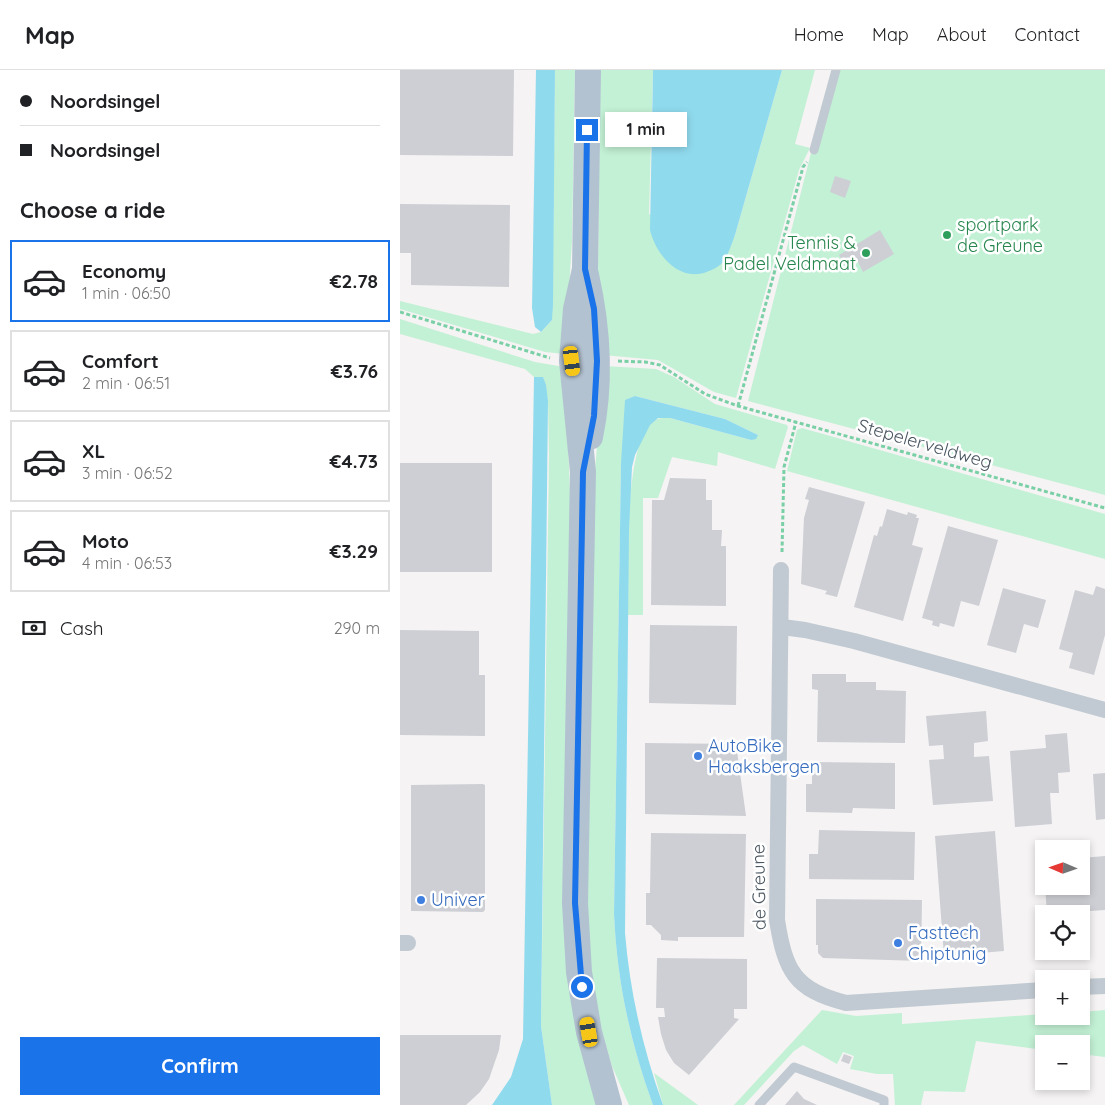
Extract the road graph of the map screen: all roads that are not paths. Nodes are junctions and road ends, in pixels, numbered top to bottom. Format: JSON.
{"nodes":[{"id":1,"x":588,"y":70,"type":"edge"},
{"id":2,"x":836,"y":70,"type":"edge"},
{"id":3,"x":814,"y":150,"type":"road end"},
{"id":4,"x":781,"y":570,"type":"road end"},
{"id":5,"x":782,"y":627,"type":"junction"},
{"id":6,"x":1105,"y":710,"type":"edge"},
{"id":7,"x":1105,"y":986,"type":"edge"},
{"id":8,"x":1090,"y":987,"type":"edge"},
{"id":9,"x":1035,"y":991,"type":"edge"},
{"id":10,"x":606,"y":1094,"type":"edge"},
{"id":11,"x":619,"y":1105,"type":"edge"},
{"id":12,"x":759,"y":1105,"type":"edge"},
{"id":13,"x":884,"y":1105,"type":"edge"}],
"edges":[{"from":1,"to":10,"type":"main road"},
{"from":2,"to":3,"type":"lane"},
{"from":4,"to":5,"type":"street","name":"de Greune"},
{"from":5,"to":6,"type":"street"},
{"from":5,"to":9,"type":"street","name":"de Greune"},
{"from":7,"to":8,"type":"street"},
{"from":10,"to":11,"type":"main road"},
{"from":12,"to":13,"type":"lane"}]}
